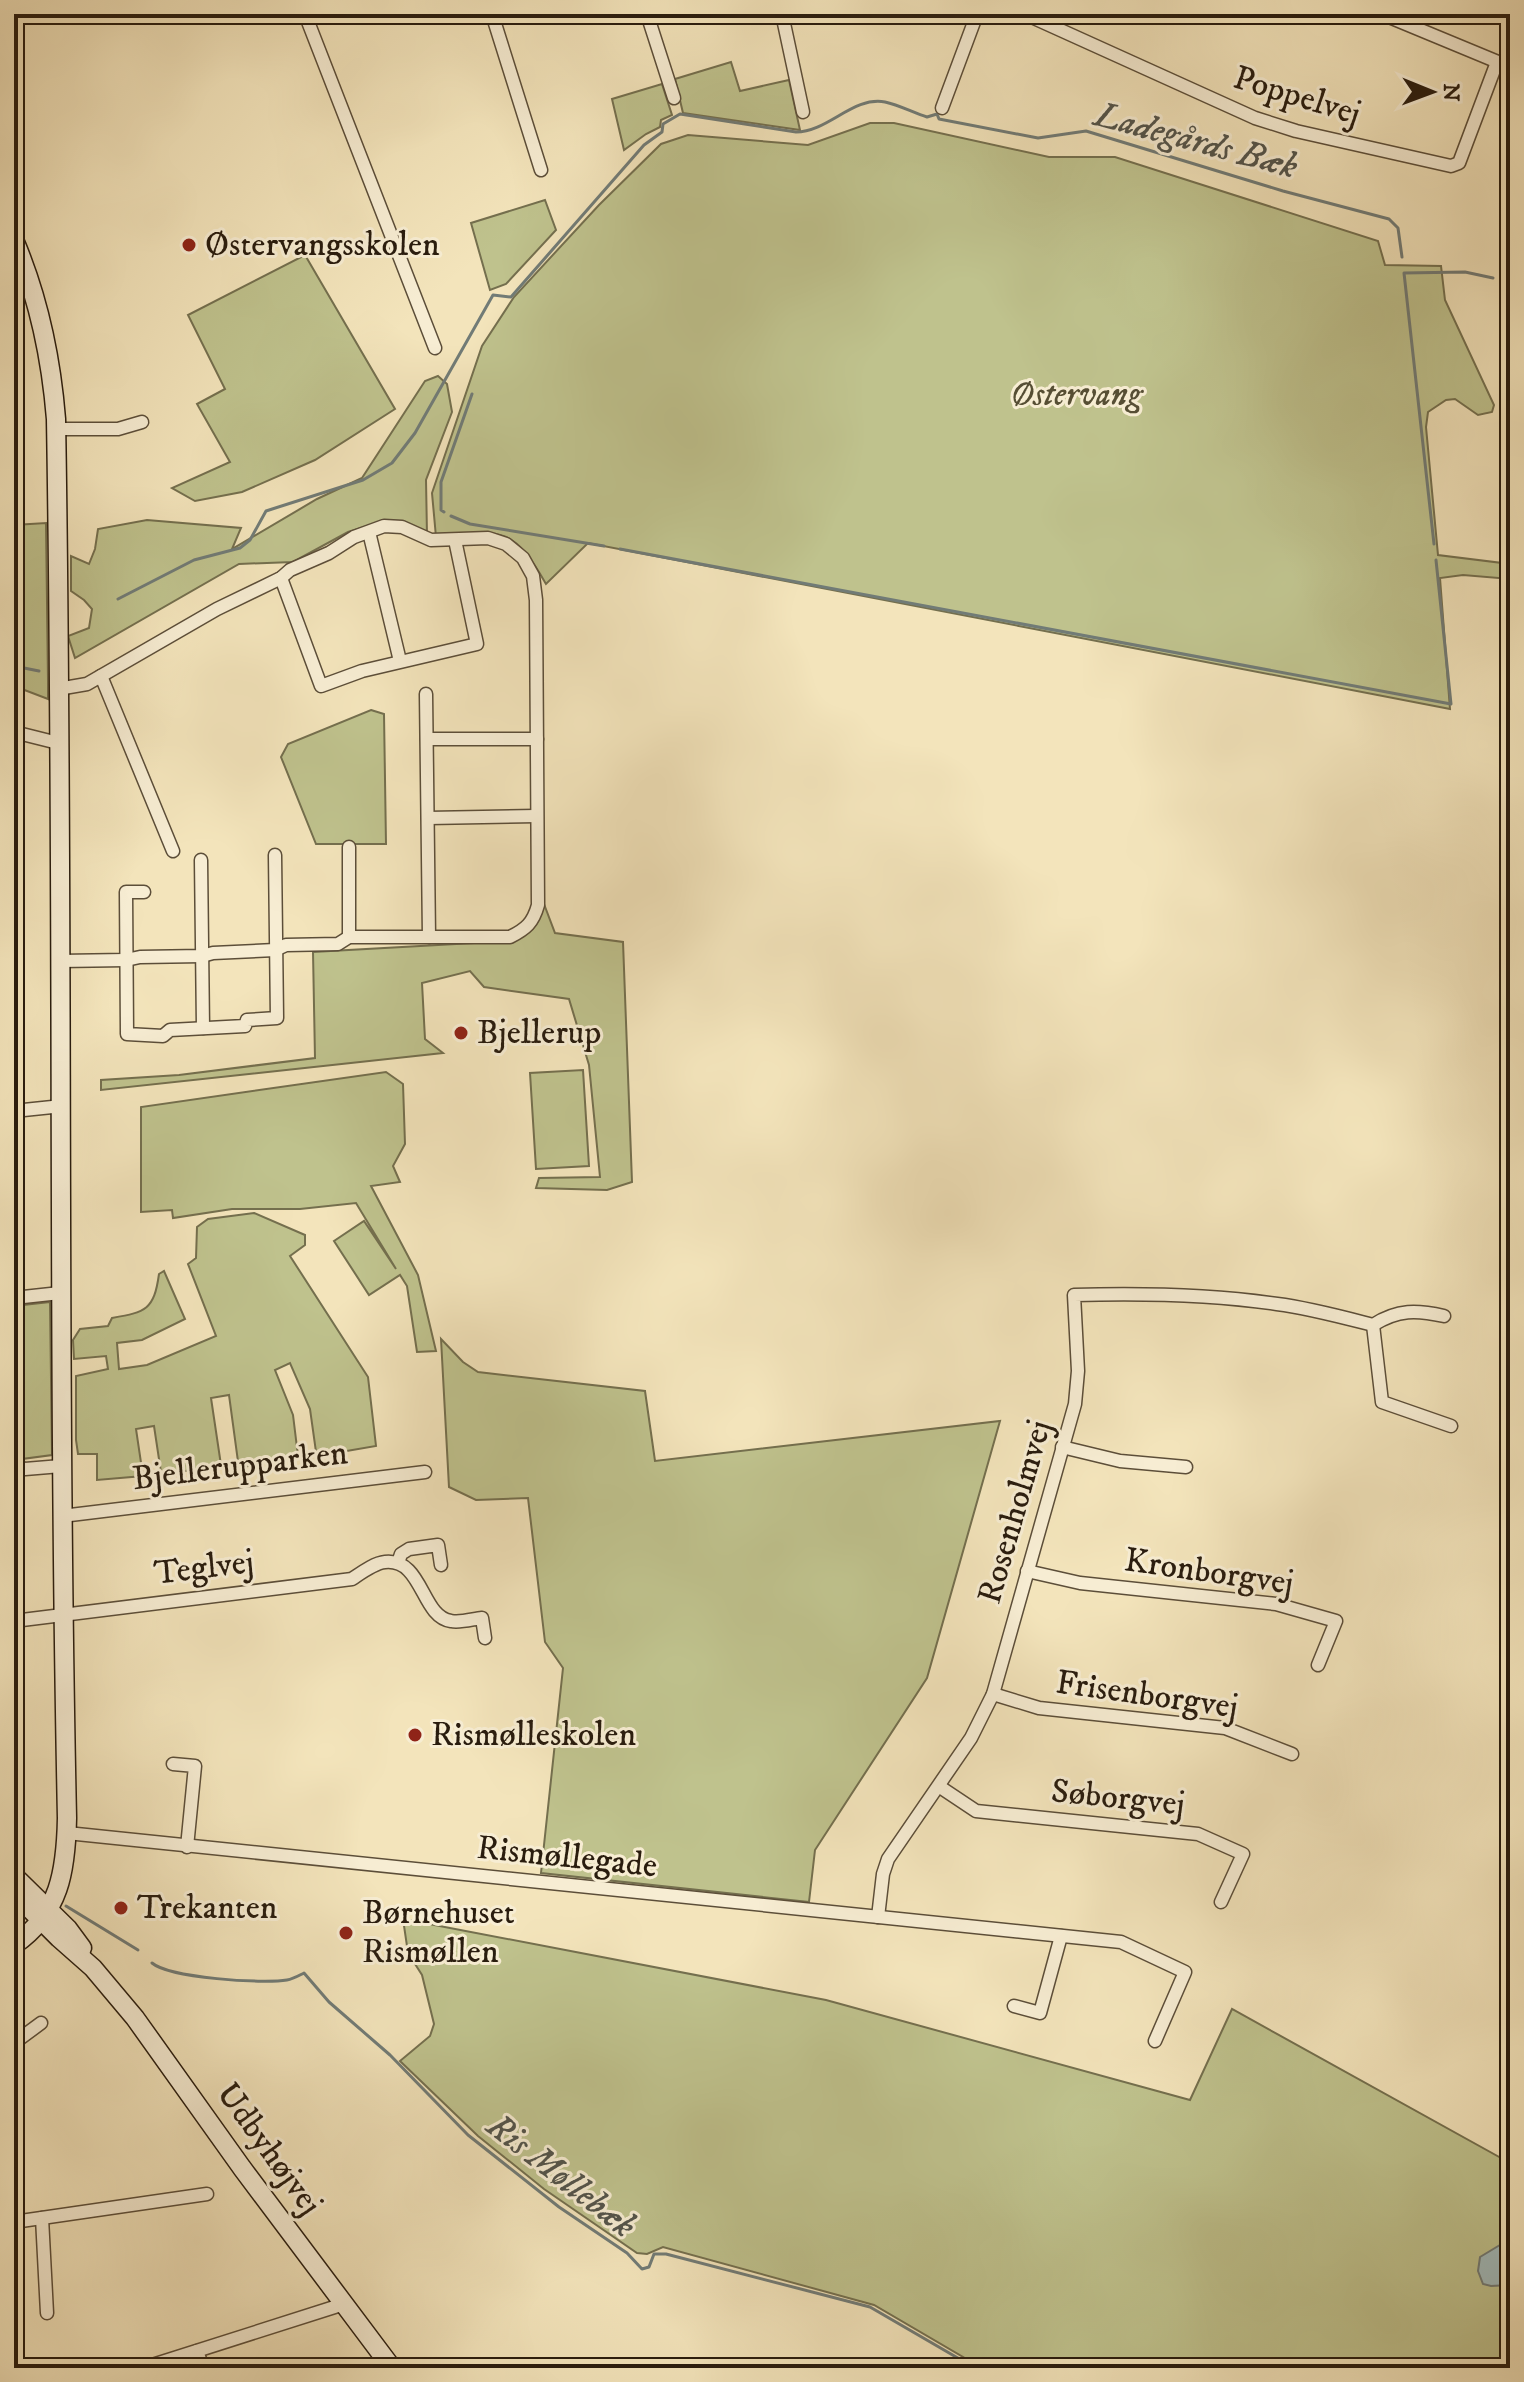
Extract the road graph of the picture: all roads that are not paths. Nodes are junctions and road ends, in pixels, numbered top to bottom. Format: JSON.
{"nodes":[{"id":1,"x":305,"y":14,"type":"edge"},
{"id":2,"x":492,"y":14,"type":"edge"},
{"id":3,"x":647,"y":14,"type":"edge"},
{"id":4,"x":782,"y":14,"type":"edge"},
{"id":5,"x":977,"y":14,"type":"edge"},
{"id":6,"x":1025,"y":14,"type":"edge"},
{"id":7,"x":1382,"y":14,"type":"edge"},
{"id":8,"x":1504,"y":64,"type":"edge"},
{"id":9,"x":674,"y":98,"type":"dead end"},
{"id":10,"x":942,"y":108,"type":"dead end"},
{"id":11,"x":803,"y":112,"type":"dead end"},
{"id":12,"x":541,"y":170,"type":"dead end"},
{"id":13,"x":14,"y":240,"type":"edge"},
{"id":14,"x":33,"y":289,"type":"junction"},
{"id":15,"x":14,"y":292,"type":"edge"},
{"id":16,"x":435,"y":348,"type":"dead end"},
{"id":17,"x":142,"y":422,"type":"dead end"},
{"id":18,"x":56,"y":429,"type":"junction"},
{"id":19,"x":369,"y":532,"type":"junction"},
{"id":20,"x":455,"y":540,"type":"junction"},
{"id":21,"x":281,"y":578,"type":"junction"},
{"id":22,"x":400,"y":661,"type":"junction"},
{"id":23,"x":101,"y":676,"type":"junction"},
{"id":24,"x":58,"y":689,"type":"junction"},
{"id":25,"x":426,"y":694,"type":"dead end"},
{"id":26,"x":14,"y":732,"type":"edge"},
{"id":27,"x":427,"y":739,"type":"junction"},
{"id":28,"x":537,"y":739,"type":"junction"},
{"id":29,"x":58,"y":743,"type":"junction"},
{"id":30,"x":536,"y":816,"type":"junction"},
{"id":31,"x":428,"y":818,"type":"junction"},
{"id":32,"x":349,"y":847,"type":"dead end"},
{"id":33,"x":173,"y":851,"type":"dead end"},
{"id":34,"x":275,"y":855,"type":"dead end"},
{"id":35,"x":201,"y":860,"type":"dead end"},
{"id":36,"x":144,"y":892,"type":"dead end"},
{"id":37,"x":349,"y":937,"type":"junction"},
{"id":38,"x":429,"y":937,"type":"junction"},
{"id":39,"x":275,"y":950,"type":"junction"},
{"id":40,"x":202,"y":956,"type":"junction"},
{"id":41,"x":126,"y":960,"type":"junction"},
{"id":42,"x":60,"y":961,"type":"junction"},
{"id":43,"x":203,"y":1028,"type":"junction"},
{"id":44,"x":62,"y":1106,"type":"junction"},
{"id":45,"x":14,"y":1111,"type":"edge"},
{"id":46,"x":60,"y":1293,"type":"junction"},
{"id":47,"x":14,"y":1298,"type":"edge"},
{"id":48,"x":1444,"y":1316,"type":"dead end"},
{"id":49,"x":1373,"y":1325,"type":"junction"},
{"id":50,"x":1451,"y":1426,"type":"dead end"},
{"id":51,"x":1062,"y":1447,"type":"junction"},
{"id":52,"x":14,"y":1466,"type":"edge"},
{"id":53,"x":61,"y":1466,"type":"junction"},
{"id":54,"x":1186,"y":1467,"type":"dead end"},
{"id":55,"x":425,"y":1472,"type":"dead end"},
{"id":56,"x":62,"y":1516,"type":"junction"},
{"id":57,"x":398,"y":1563,"type":"junction"},
{"id":58,"x":441,"y":1565,"type":"dead end"},
{"id":59,"x":1027,"y":1571,"type":"junction"},
{"id":60,"x":64,"y":1614,"type":"junction"},
{"id":61,"x":14,"y":1621,"type":"edge"},
{"id":62,"x":485,"y":1638,"type":"dead end"},
{"id":63,"x":1318,"y":1665,"type":"dead end"},
{"id":64,"x":993,"y":1694,"type":"junction"},
{"id":65,"x":1292,"y":1754,"type":"dead end"},
{"id":66,"x":173,"y":1764,"type":"dead end"},
{"id":67,"x":940,"y":1787,"type":"junction"},
{"id":68,"x":67,"y":1833,"type":"junction"},
{"id":69,"x":187,"y":1847,"type":"junction"},
{"id":70,"x":14,"y":1876,"type":"edge"},
{"id":71,"x":14,"y":1893,"type":"edge"},
{"id":72,"x":1221,"y":1902,"type":"dead end"},
{"id":73,"x":41,"y":1911,"type":"junction"},
{"id":74,"x":878,"y":1917,"type":"junction"},
{"id":75,"x":14,"y":1934,"type":"edge"},
{"id":76,"x":1061,"y":1936,"type":"junction"},
{"id":77,"x":14,"y":1945,"type":"edge"},
{"id":78,"x":1014,"y":2006,"type":"dead end"},
{"id":79,"x":41,"y":2023,"type":"dead end"},
{"id":80,"x":1155,"y":2041,"type":"dead end"},
{"id":81,"x":14,"y":2043,"type":"edge"},
{"id":82,"x":207,"y":2194,"type":"dead end"},
{"id":83,"x":42,"y":2218,"type":"junction"},
{"id":84,"x":14,"y":2222,"type":"edge"},
{"id":85,"x":344,"y":2304,"type":"junction"},
{"id":86,"x":47,"y":2313,"type":"dead end"},
{"id":87,"x":197,"y":2351,"type":"junction"},
{"id":88,"x":143,"y":2368,"type":"edge"},
{"id":89,"x":203,"y":2368,"type":"edge"},
{"id":90,"x":392,"y":2368,"type":"edge"}],
"edges":[{"from":1,"to":16,"type":"street"},
{"from":2,"to":12,"type":"street"},
{"from":3,"to":9,"type":"street"},
{"from":4,"to":11,"type":"street"},
{"from":5,"to":10,"type":"street"},
{"from":6,"to":8,"type":"street","name":"Poppelvej"},
{"from":7,"to":8,"type":"street"},
{"from":13,"to":14,"type":"street"},
{"from":14,"to":15,"type":"street"},
{"from":14,"to":18,"type":"street"},
{"from":17,"to":18,"type":"street"},
{"from":18,"to":24,"type":"street"},
{"from":19,"to":20,"type":"street"},
{"from":19,"to":21,"type":"street"},
{"from":19,"to":22,"type":"street"},
{"from":20,"to":22,"type":"street"},
{"from":20,"to":28,"type":"street"},
{"from":21,"to":22,"type":"street"},
{"from":21,"to":23,"type":"street"},
{"from":23,"to":24,"type":"street"},
{"from":23,"to":33,"type":"street"},
{"from":24,"to":29,"type":"street"},
{"from":25,"to":27,"type":"street"},
{"from":26,"to":29,"type":"street"},
{"from":27,"to":28,"type":"street"},
{"from":27,"to":31,"type":"street"},
{"from":28,"to":30,"type":"street"},
{"from":29,"to":42,"type":"street"},
{"from":30,"to":31,"type":"street"},
{"from":30,"to":38,"type":"street"},
{"from":31,"to":38,"type":"street"},
{"from":32,"to":37,"type":"street"},
{"from":34,"to":39,"type":"street"},
{"from":35,"to":40,"type":"street"},
{"from":36,"to":41,"type":"street"},
{"from":37,"to":38,"type":"street"},
{"from":37,"to":39,"type":"street"},
{"from":39,"to":40,"type":"street"},
{"from":39,"to":43,"type":"street"},
{"from":40,"to":41,"type":"street"},
{"from":40,"to":43,"type":"street"},
{"from":41,"to":42,"type":"street"},
{"from":41,"to":43,"type":"street"},
{"from":42,"to":44,"type":"street"},
{"from":44,"to":45,"type":"street"},
{"from":44,"to":46,"type":"street"},
{"from":46,"to":47,"type":"street"},
{"from":46,"to":53,"type":"street"},
{"from":48,"to":49,"type":"street"},
{"from":49,"to":50,"type":"street"},
{"from":49,"to":51,"type":"street","name":"Rosenholmvej"},
{"from":51,"to":54,"type":"street"},
{"from":51,"to":59,"type":"street","name":"Rosenholmvej"},
{"from":52,"to":53,"type":"street"},
{"from":53,"to":56,"type":"street"},
{"from":55,"to":56,"type":"street","name":"Bjellerupparken"},
{"from":56,"to":60,"type":"street"},
{"from":57,"to":58,"type":"street","name":"Teglvej"},
{"from":57,"to":60,"type":"street","name":"Teglvej"},
{"from":57,"to":62,"type":"street"},
{"from":59,"to":63,"type":"street","name":"Kronborgvej"},
{"from":59,"to":64,"type":"street","name":"Rosenholmvej"},
{"from":60,"to":61,"type":"street","name":"Teglvej"},
{"from":60,"to":68,"type":"street"},
{"from":64,"to":65,"type":"street","name":"Frisenborgvej"},
{"from":64,"to":67,"type":"street","name":"Rosenholmvej"},
{"from":66,"to":69,"type":"street"},
{"from":67,"to":72,"type":"street","name":"Søborgvej"},
{"from":67,"to":74,"type":"street","name":"Rosenholmvej"},
{"from":68,"to":69,"type":"street","name":"Rismøllegade"},
{"from":68,"to":73,"type":"street"},
{"from":69,"to":74,"type":"street","name":"Rismøllegade"},
{"from":70,"to":73,"type":"street","name":"Udbyhøjvej"},
{"from":71,"to":73,"type":"street","name":"Udbyhøjvej"},
{"from":73,"to":75,"type":"street"},
{"from":73,"to":77,"type":"street"},
{"from":73,"to":85,"type":"street","name":"Udbyhøjvej"},
{"from":74,"to":76,"type":"street","name":"Rismøllegade"},
{"from":76,"to":78,"type":"street"},
{"from":76,"to":80,"type":"street","name":"Rismøllegade"},
{"from":79,"to":81,"type":"street"},
{"from":82,"to":83,"type":"street"},
{"from":83,"to":84,"type":"street"},
{"from":83,"to":86,"type":"street"},
{"from":85,"to":87,"type":"street"},
{"from":85,"to":90,"type":"street","name":"Udbyhøjvej"},
{"from":87,"to":88,"type":"street"},
{"from":87,"to":89,"type":"street"}]}
